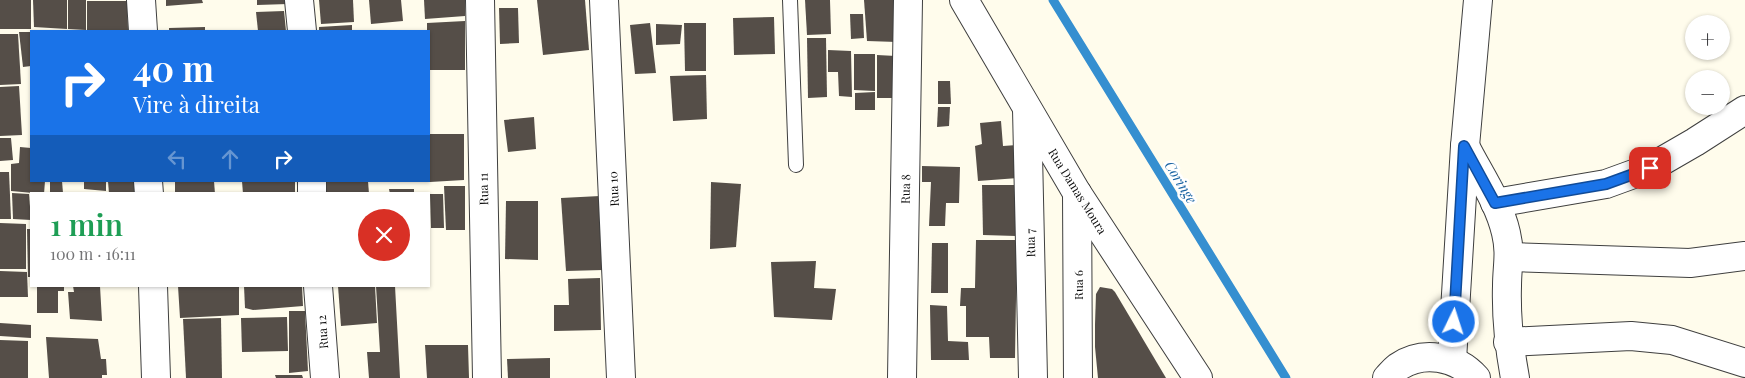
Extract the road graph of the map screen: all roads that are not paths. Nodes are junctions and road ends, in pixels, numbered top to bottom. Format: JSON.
{"nodes":[{"id":1,"x":141,"y":0,"type":"edge"},
{"id":2,"x":300,"y":0,"type":"edge"},
{"id":3,"x":480,"y":0,"type":"edge"},
{"id":4,"x":604,"y":0,"type":"edge"},
{"id":5,"x":790,"y":0,"type":"edge"},
{"id":6,"x":908,"y":0,"type":"edge"},
{"id":7,"x":964,"y":0,"type":"edge"},
{"id":8,"x":1478,"y":0,"type":"edge"},
{"id":9,"x":142,"y":30,"type":"edge"},
{"id":10,"x":302,"y":30,"type":"edge"},
{"id":11,"x":1027,"y":108,"type":"junction"},
{"id":12,"x":1745,"y":110,"type":"edge"},
{"id":13,"x":1464,"y":146,"type":"junction"},
{"id":14,"x":796,"y":165,"type":"dead end"},
{"id":15,"x":1077,"y":193,"type":"junction"},
{"id":16,"x":1495,"y":203,"type":"junction"},
{"id":17,"x":1745,"y":256,"type":"edge"},
{"id":18,"x":1510,"y":257,"type":"junction"},
{"id":19,"x":1690,"y":263,"type":"junction"},
{"id":20,"x":1745,"y":277,"type":"edge"},
{"id":21,"x":153,"y":287,"type":"edge"},
{"id":22,"x":318,"y":287,"type":"edge"},
{"id":23,"x":1508,"y":342,"type":"junction"},
{"id":24,"x":1452,"y":360,"type":"junction"},
{"id":25,"x":1745,"y":363,"type":"edge"},
{"id":26,"x":156,"y":378,"type":"edge"},
{"id":27,"x":324,"y":378,"type":"edge"},
{"id":28,"x":487,"y":378,"type":"edge"},
{"id":29,"x":621,"y":378,"type":"edge"},
{"id":30,"x":902,"y":378,"type":"edge"},
{"id":31,"x":1033,"y":378,"type":"edge"},
{"id":32,"x":1078,"y":378,"type":"edge"},
{"id":33,"x":1198,"y":378,"type":"edge"},
{"id":34,"x":1387,"y":378,"type":"edge"},
{"id":35,"x":1476,"y":378,"type":"edge"},
{"id":36,"x":1514,"y":378,"type":"edge"}],
"edges":[{"from":1,"to":9,"type":"street"},
{"from":2,"to":10,"type":"street"},
{"from":3,"to":28,"type":"street","name":"Rua 11"},
{"from":4,"to":29,"type":"street","name":"Rua 10"},
{"from":5,"to":14,"type":"lane"},
{"from":6,"to":30,"type":"street","name":"Rua 8"},
{"from":7,"to":11,"type":"street","name":"Rua Damas Moura"},
{"from":8,"to":13,"type":"street"},
{"from":11,"to":15,"type":"street","name":"Rua Damas Moura"},
{"from":11,"to":31,"type":"street","name":"Rua 7"},
{"from":12,"to":16,"type":"street"},
{"from":13,"to":16,"type":"street"},
{"from":13,"to":24,"type":"street"},
{"from":15,"to":32,"type":"street","name":"Rua 6"},
{"from":15,"to":33,"type":"street","name":"Rua Damas Moura"},
{"from":16,"to":18,"type":"street"},
{"from":17,"to":19,"type":"street"},
{"from":18,"to":19,"type":"street"},
{"from":18,"to":23,"type":"street"},
{"from":19,"to":20,"type":"street"},
{"from":21,"to":26,"type":"street"},
{"from":22,"to":27,"type":"street","name":"Rua 12"},
{"from":23,"to":25,"type":"street"},
{"from":23,"to":36,"type":"street"},
{"from":24,"to":34,"type":"street"},
{"from":24,"to":35,"type":"street"}]}
